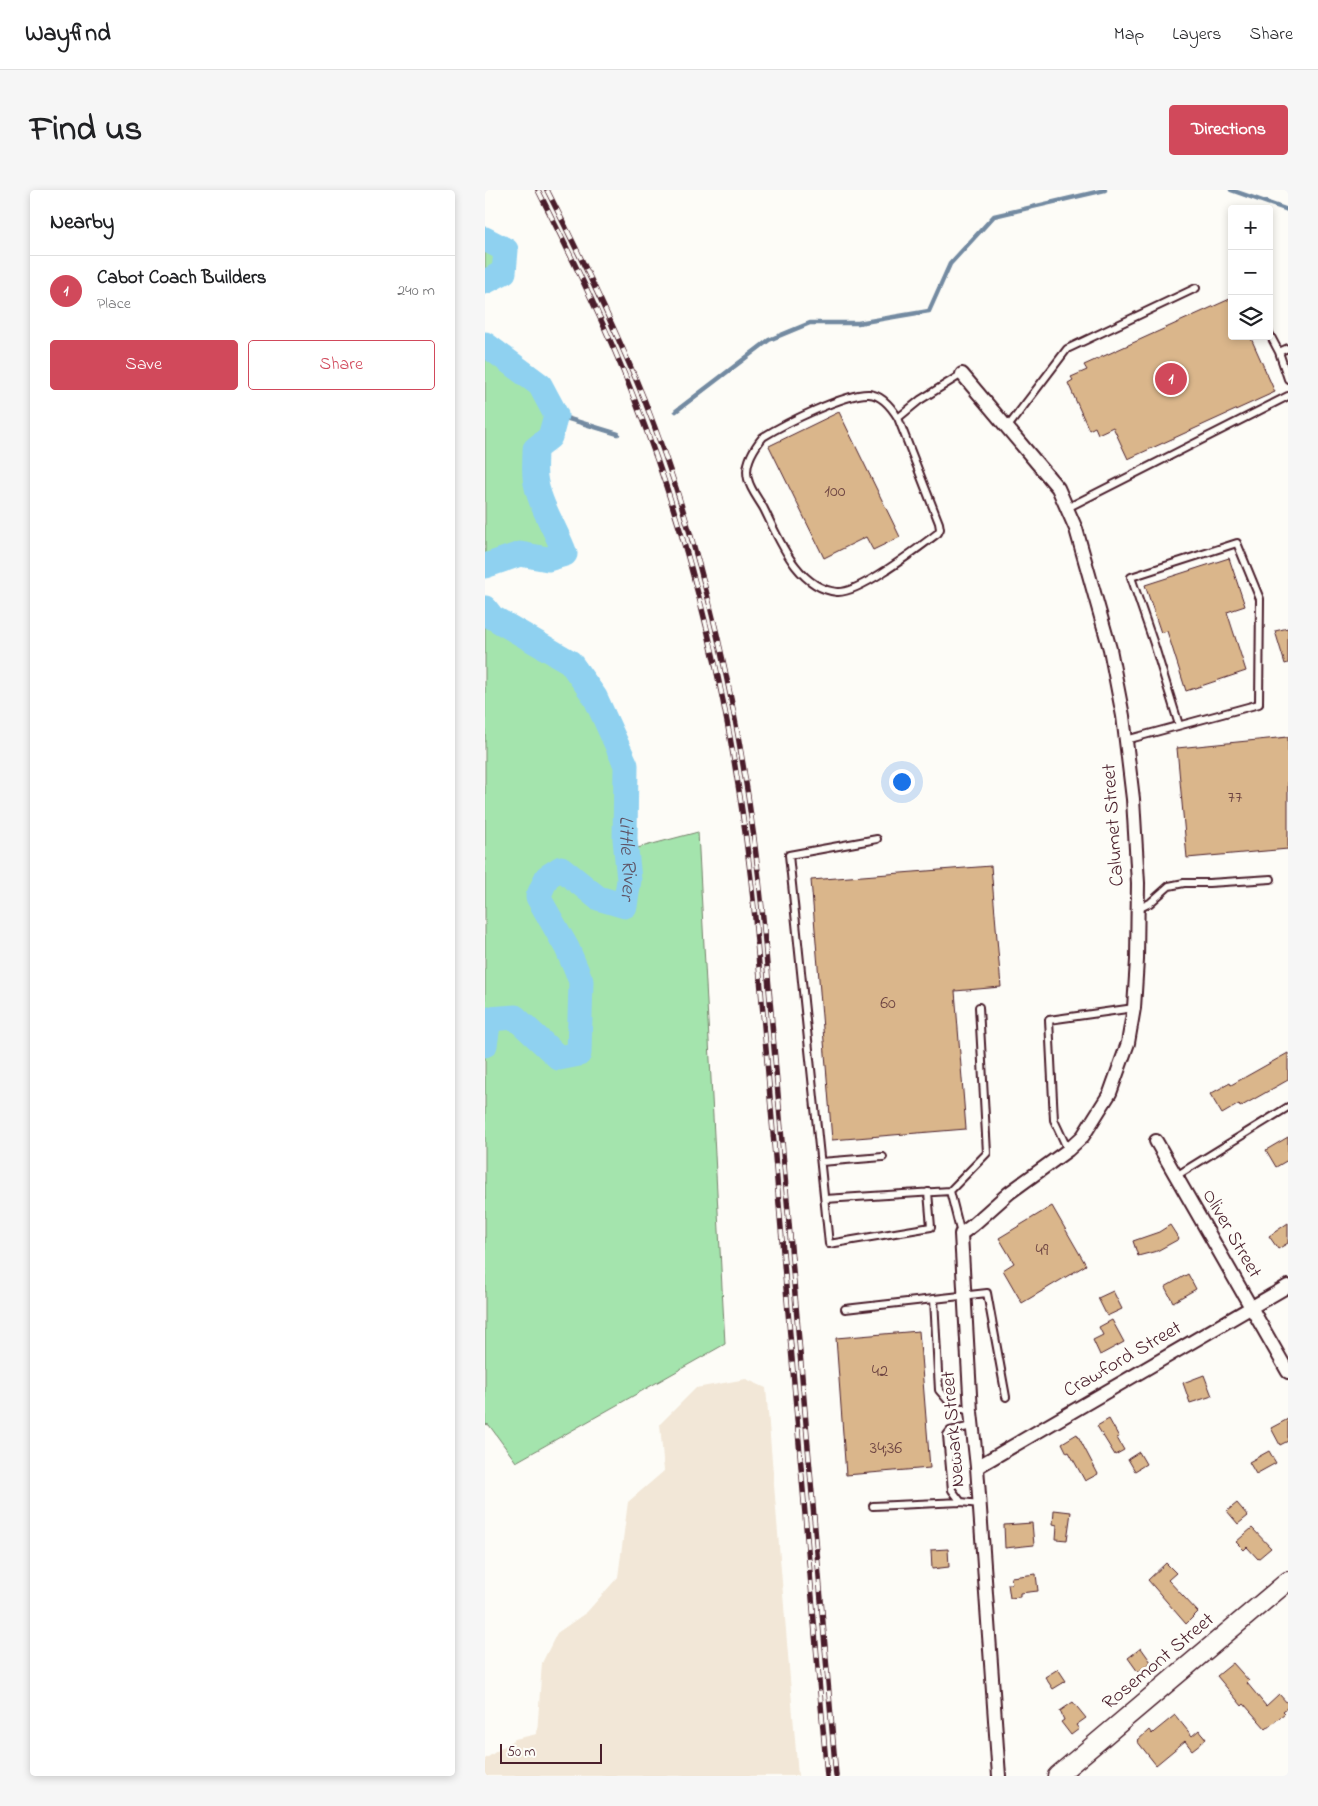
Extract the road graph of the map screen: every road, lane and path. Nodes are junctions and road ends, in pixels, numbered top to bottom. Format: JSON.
{"nodes":[{"id":1,"x":1196,"y":288,"type":"dead end"},
{"id":2,"x":1273,"y":340,"type":"edge"},
{"id":3,"x":1288,"y":348,"type":"edge"},
{"id":4,"x":1279,"y":352,"type":"junction"},
{"id":5,"x":962,"y":374,"type":"joint"},
{"id":6,"x":1288,"y":379,"type":"edge"},
{"id":7,"x":1288,"y":396,"type":"edge"},
{"id":8,"x":898,"y":418,"type":"junction"},
{"id":9,"x":1007,"y":428,"type":"junction"},
{"id":10,"x":1067,"y":508,"type":"junction"},
{"id":11,"x":1179,"y":725,"type":"junction"},
{"id":12,"x":1126,"y":740,"type":"junction"},
{"id":13,"x":877,"y":839,"type":"dead end"},
{"id":14,"x":1271,"y":879,"type":"dead end"},
{"id":15,"x":1138,"y":909,"type":"junction"},
{"id":16,"x":979,"y":1007,"type":"dead end"},
{"id":17,"x":1134,"y":1008,"type":"junction"},
{"id":18,"x":1288,"y":1108,"type":"edge"},
{"id":19,"x":1156,"y":1141,"type":"dead end"},
{"id":20,"x":1068,"y":1150,"type":"junction"},
{"id":21,"x":883,"y":1157,"type":"dead end"},
{"id":22,"x":821,"y":1162,"type":"junction"},
{"id":23,"x":1176,"y":1176,"type":"junction"},
{"id":24,"x":950,"y":1191,"type":"junction"},
{"id":25,"x":928,"y":1192,"type":"junction"},
{"id":26,"x":825,"y":1200,"type":"junction"},
{"id":27,"x":961,"y":1234,"type":"junction"},
{"id":28,"x":1288,"y":1286,"type":"edge"},
{"id":29,"x":963,"y":1296,"type":"junction"},
{"id":30,"x":934,"y":1300,"type":"junction"},
{"id":31,"x":1251,"y":1307,"type":"junction"},
{"id":32,"x":845,"y":1309,"type":"dead end"},
{"id":33,"x":1288,"y":1372,"type":"edge"},
{"id":34,"x":1006,"y":1397,"type":"dead end"},
{"id":35,"x":971,"y":1412,"type":"junction"},
{"id":36,"x":972,"y":1426,"type":"junction"},
{"id":37,"x":977,"y":1467,"type":"junction"},
{"id":38,"x":961,"y":1502,"type":"junction"},
{"id":39,"x":979,"y":1504,"type":"junction"},
{"id":40,"x":873,"y":1506,"type":"dead end"},
{"id":41,"x":1288,"y":1581,"type":"edge"},
{"id":42,"x":999,"y":1776,"type":"edge"},
{"id":43,"x":1057,"y":1776,"type":"edge"}],
"edges":[{"from":1,"to":9,"type":"lane"},
{"from":2,"to":4,"type":"lane"},
{"from":3,"to":4,"type":"lane"},
{"from":4,"to":6,"type":"lane"},
{"from":5,"to":8,"type":"lane"},
{"from":5,"to":9,"type":"street","name":"Calumet Street"},
{"from":7,"to":10,"type":"lane"},
{"from":8,"to":8,"type":"lane"},
{"from":9,"to":10,"type":"street","name":"Calumet Street"},
{"from":10,"to":12,"type":"street","name":"Calumet Street"},
{"from":11,"to":11,"type":"lane"},
{"from":11,"to":12,"type":"lane"},
{"from":12,"to":15,"type":"street","name":"Calumet Street"},
{"from":13,"to":22,"type":"lane"},
{"from":14,"to":15,"type":"lane"},
{"from":15,"to":17,"type":"street","name":"Calumet Street"},
{"from":16,"to":24,"type":"lane"},
{"from":17,"to":20,"type":"street","name":"Calumet Street"},
{"from":17,"to":20,"type":"lane"},
{"from":18,"to":23,"type":"lane"},
{"from":19,"to":23,"type":"street","name":"Oliver Street"},
{"from":20,"to":27,"type":"street"},
{"from":21,"to":22,"type":"lane"},
{"from":22,"to":26,"type":"lane"},
{"from":23,"to":31,"type":"street","name":"Oliver Street"},
{"from":24,"to":25,"type":"lane"},
{"from":24,"to":27,"type":"lane"},
{"from":25,"to":26,"type":"lane"},
{"from":25,"to":26,"type":"lane"},
{"from":27,"to":29,"type":"street","name":"Newark Street"},
{"from":28,"to":31,"type":"street","name":"Crawford Street"},
{"from":29,"to":30,"type":"lane"},
{"from":29,"to":34,"type":"lane"},
{"from":29,"to":35,"type":"street","name":"Newark Street"},
{"from":30,"to":32,"type":"lane"},
{"from":30,"to":35,"type":"lane"},
{"from":31,"to":33,"type":"street","name":"Oliver Street"},
{"from":31,"to":37,"type":"street","name":"Crawford Street"},
{"from":35,"to":36,"type":"street","name":"Newark Street"},
{"from":36,"to":37,"type":"street","name":"Newark Street"},
{"from":36,"to":38,"type":"lane"},
{"from":37,"to":39,"type":"street","name":"Newark Street"},
{"from":38,"to":39,"type":"lane"},
{"from":38,"to":40,"type":"lane"},
{"from":39,"to":42,"type":"street","name":"Newark Street"},
{"from":41,"to":43,"type":"main road","name":"Rosemont Street"}]}
